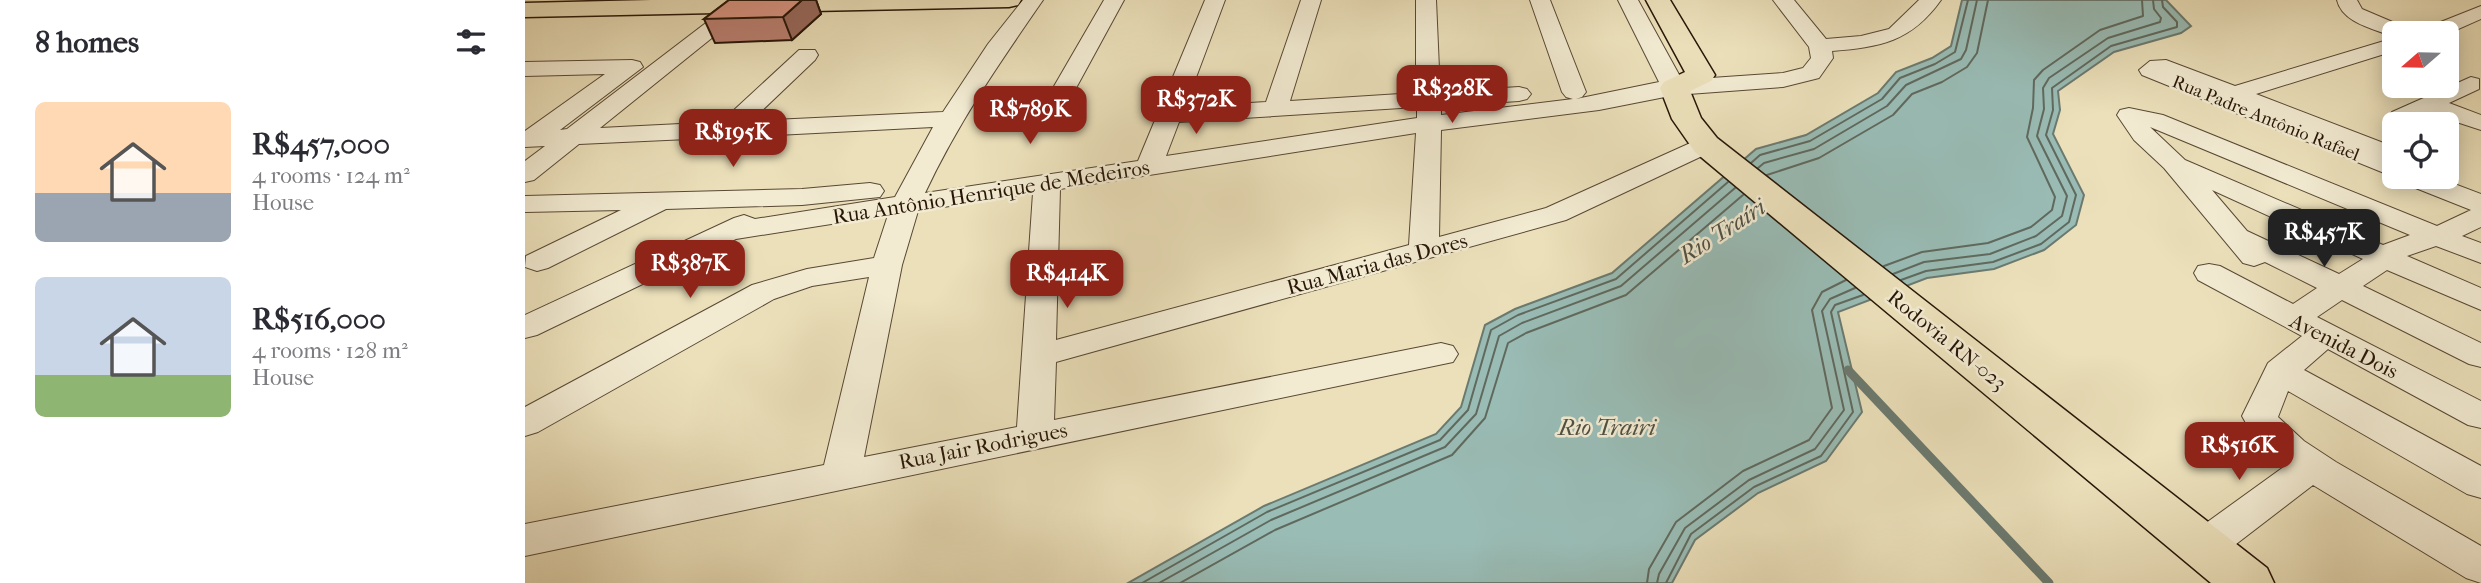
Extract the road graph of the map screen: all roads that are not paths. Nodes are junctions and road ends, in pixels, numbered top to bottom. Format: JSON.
{"nodes":[{"id":1,"x":662,"y":0,"type":"edge"},
{"id":2,"x":1009,"y":0,"type":"edge"},
{"id":3,"x":1033,"y":0,"type":"edge"},
{"id":4,"x":1114,"y":0,"type":"edge"},
{"id":5,"x":1215,"y":0,"type":"edge"},
{"id":6,"x":1311,"y":0,"type":"edge"},
{"id":7,"x":1426,"y":0,"type":"edge"},
{"id":8,"x":1540,"y":0,"type":"edge"},
{"id":9,"x":1628,"y":0,"type":"edge"},
{"id":10,"x":1658,"y":0,"type":"edge"},
{"id":11,"x":1783,"y":0,"type":"edge"},
{"id":12,"x":1931,"y":0,"type":"edge"},
{"id":13,"x":2347,"y":0,"type":"edge"},
{"id":14,"x":733,"y":2,"type":"edge"},
{"id":15,"x":525,"y":4,"type":"edge"},
{"id":16,"x":525,"y":10,"type":"edge"},
{"id":17,"x":2481,"y":12,"type":"edge"},
{"id":18,"x":2459,"y":21,"type":"edge"},
{"id":19,"x":2382,"y":24,"type":"edge"},
{"id":20,"x":1820,"y":46,"type":"junction"},
{"id":21,"x":2382,"y":52,"type":"edge"},
{"id":22,"x":807,"y":55,"type":"dead end"},
{"id":23,"x":665,"y":65,"type":"junction"},
{"id":24,"x":629,"y":67,"type":"junction"},
{"id":25,"x":525,"y":69,"type":"edge"},
{"id":26,"x":2459,"y":80,"type":"edge"},
{"id":27,"x":2476,"y":86,"type":"edge"},
{"id":28,"x":1674,"y":88,"type":"junction"},
{"id":29,"x":1574,"y":92,"type":"junction"},
{"id":30,"x":2430,"y":105,"type":"junction"},
{"id":31,"x":1054,"y":107,"type":"dead end"},
{"id":32,"x":1276,"y":108,"type":"junction"},
{"id":33,"x":1428,"y":111,"type":"junction"},
{"id":34,"x":2413,"y":112,"type":"edge"},
{"id":35,"x":1172,"y":115,"type":"junction"},
{"id":36,"x":2481,"y":123,"type":"edge"},
{"id":37,"x":946,"y":128,"type":"junction"},
{"id":38,"x":574,"y":136,"type":"junction"},
{"id":39,"x":719,"y":138,"type":"junction"},
{"id":40,"x":532,"y":146,"type":"edge"},
{"id":41,"x":1712,"y":151,"type":"junction"},
{"id":42,"x":2382,"y":158,"type":"edge"},
{"id":43,"x":1152,"y":159,"type":"junction"},
{"id":44,"x":2382,"y":160,"type":"edge"},
{"id":45,"x":2180,"y":171,"type":"junction"},
{"id":46,"x":525,"y":174,"type":"edge"},
{"id":47,"x":2459,"y":182,"type":"edge"},
{"id":48,"x":1047,"y":183,"type":"junction"},
{"id":49,"x":2309,"y":184,"type":"junction"},
{"id":50,"x":2443,"y":189,"type":"edge"},
{"id":51,"x":2481,"y":191,"type":"edge"},
{"id":52,"x":802,"y":197,"type":"junction"},
{"id":53,"x":908,"y":197,"type":"junction"},
{"id":54,"x":665,"y":199,"type":"junction"},
{"id":55,"x":525,"y":204,"type":"edge"},
{"id":56,"x":2481,"y":204,"type":"edge"},
{"id":57,"x":2258,"y":206,"type":"junction"},
{"id":58,"x":2481,"y":216,"type":"edge"},
{"id":59,"x":725,"y":232,"type":"junction"},
{"id":60,"x":2438,"y":236,"type":"junction"},
{"id":61,"x":1424,"y":251,"type":"junction"},
{"id":62,"x":2481,"y":254,"type":"edge"},
{"id":63,"x":2379,"y":260,"type":"junction"},
{"id":64,"x":537,"y":261,"type":"dead end"},
{"id":65,"x":887,"y":265,"type":"junction"},
{"id":66,"x":2209,"y":273,"type":"dead end"},
{"id":67,"x":2339,"y":287,"type":"junction"},
{"id":68,"x":2481,"y":300,"type":"edge"},
{"id":69,"x":2481,"y":312,"type":"edge"},
{"id":70,"x":2292,"y":319,"type":"junction"},
{"id":71,"x":525,"y":328,"type":"edge"},
{"id":72,"x":2323,"y":335,"type":"junction"},
{"id":73,"x":1441,"y":354,"type":"dead end"},
{"id":74,"x":1038,"y":356,"type":"junction"},
{"id":75,"x":2481,"y":356,"type":"edge"},
{"id":76,"x":2280,"y":371,"type":"junction"},
{"id":77,"x":2481,"y":416,"type":"edge"},
{"id":78,"x":525,"y":423,"type":"edge"},
{"id":79,"x":1035,"y":436,"type":"junction"},
{"id":80,"x":2299,"y":456,"type":"junction"},
{"id":81,"x":841,"y":475,"type":"junction"},
{"id":82,"x":2481,"y":484,"type":"edge"},
{"id":83,"x":2189,"y":535,"type":"junction"},
{"id":84,"x":525,"y":540,"type":"edge"},
{"id":85,"x":2481,"y":566,"type":"edge"},
{"id":86,"x":2248,"y":583,"type":"edge"}],
"edges":[{"from":1,"to":15,"type":"main road"},
{"from":2,"to":14,"type":"main road"},
{"from":3,"to":37,"type":"street"},
{"from":4,"to":31,"type":"street"},
{"from":5,"to":35,"type":"street"},
{"from":6,"to":32,"type":"street"},
{"from":7,"to":33,"type":"street"},
{"from":8,"to":29,"type":"street"},
{"from":9,"to":28,"type":"street"},
{"from":10,"to":28,"type":"main road"},
{"from":11,"to":20,"type":"street"},
{"from":12,"to":20,"type":"street"},
{"from":13,"to":19,"type":"street"},
{"from":14,"to":16,"type":"main road"},
{"from":14,"to":23,"type":"street"},
{"from":14,"to":24,"type":"street"},
{"from":17,"to":18,"type":"street"},
{"from":20,"to":28,"type":"street"},
{"from":21,"to":42,"type":"street","name":"Rua Padre Antônio Rafael"},
{"from":22,"to":39,"type":"street"},
{"from":23,"to":24,"type":"street"},
{"from":23,"to":38,"type":"street"},
{"from":24,"to":25,"type":"street"},
{"from":24,"to":40,"type":"street"},
{"from":26,"to":27,"type":"street"},
{"from":27,"to":30,"type":"street"},
{"from":28,"to":29,"type":"street","name":"Rua Antônio Henrique de Medeiros"},
{"from":28,"to":33,"type":"street","name":"Rua Antônio Henrique de Medeiros"},
{"from":28,"to":41,"type":"main road","name":"Rodovia RN-023"},
{"from":29,"to":33,"type":"street","name":"Rua Antônio Henrique de Medeiros"},
{"from":30,"to":34,"type":"street"},
{"from":30,"to":36,"type":"street"},
{"from":32,"to":33,"type":"street","name":"Rua Antônio Henrique de Medeiros"},
{"from":32,"to":35,"type":"street","name":"Rua Antônio Henrique de Medeiros"},
{"from":33,"to":43,"type":"street","name":"Rua Antônio Henrique de Medeiros"},
{"from":33,"to":61,"type":"street"},
{"from":35,"to":43,"type":"street"},
{"from":37,"to":39,"type":"street"},
{"from":37,"to":53,"type":"street"},
{"from":38,"to":39,"type":"street"},
{"from":38,"to":40,"type":"street"},
{"from":39,"to":40,"type":"street"},
{"from":40,"to":46,"type":"street"},
{"from":41,"to":61,"type":"street","name":"Rua Maria das Dores"},
{"from":41,"to":83,"type":"main road","name":"Rodovia RN-023"},
{"from":43,"to":48,"type":"street","name":"Rua Antônio Henrique de Medeiros"},
{"from":43,"to":53,"type":"street","name":"Rua Antônio Henrique de Medeiros"},
{"from":44,"to":49,"type":"street"},
{"from":45,"to":49,"type":"street"},
{"from":45,"to":57,"type":"street"},
{"from":45,"to":67,"type":"street"},
{"from":47,"to":51,"type":"street"},
{"from":48,"to":53,"type":"street","name":"Rua Antônio Henrique de Medeiros"},
{"from":48,"to":74,"type":"street"},
{"from":49,"to":57,"type":"street"},
{"from":49,"to":60,"type":"street"},
{"from":50,"to":56,"type":"street"},
{"from":52,"to":53,"type":"street","name":"Rua Antônio Henrique de Medeiros"},
{"from":52,"to":54,"type":"street","name":"Rua Antônio Henrique de Medeiros"},
{"from":52,"to":59,"type":"street"},
{"from":53,"to":59,"type":"street","name":"Rua Antônio Henrique de Medeiros"},
{"from":53,"to":65,"type":"street"},
{"from":54,"to":55,"type":"street","name":"Rua Antônio Henrique de Medeiros"},
{"from":54,"to":64,"type":"street"},
{"from":57,"to":63,"type":"street"},
{"from":58,"to":60,"type":"street"},
{"from":59,"to":71,"type":"street"},
{"from":60,"to":62,"type":"street"},
{"from":60,"to":63,"type":"street"},
{"from":61,"to":74,"type":"street","name":"Rua Maria das Dores"},
{"from":63,"to":67,"type":"street"},
{"from":63,"to":68,"type":"street"},
{"from":63,"to":69,"type":"street"},
{"from":65,"to":78,"type":"street"},
{"from":65,"to":81,"type":"street"},
{"from":66,"to":70,"type":"street","name":"Avenida Dois"},
{"from":67,"to":70,"type":"street"},
{"from":67,"to":75,"type":"street"},
{"from":70,"to":72,"type":"street","name":"Avenida Dois"},
{"from":72,"to":76,"type":"street"},
{"from":72,"to":77,"type":"street","name":"Avenida Dois"},
{"from":73,"to":79,"type":"street","name":"Rua Jair Rodrigues"},
{"from":74,"to":79,"type":"street"},
{"from":76,"to":80,"type":"street"},
{"from":76,"to":82,"type":"street"},
{"from":79,"to":81,"type":"street","name":"Rua Jair Rodrigues"},
{"from":80,"to":83,"type":"street"},
{"from":80,"to":85,"type":"street"},
{"from":81,"to":84,"type":"street","name":"Rua Jair Rodrigues"},
{"from":83,"to":86,"type":"main road","name":"Rodovia RN-023"}]}
